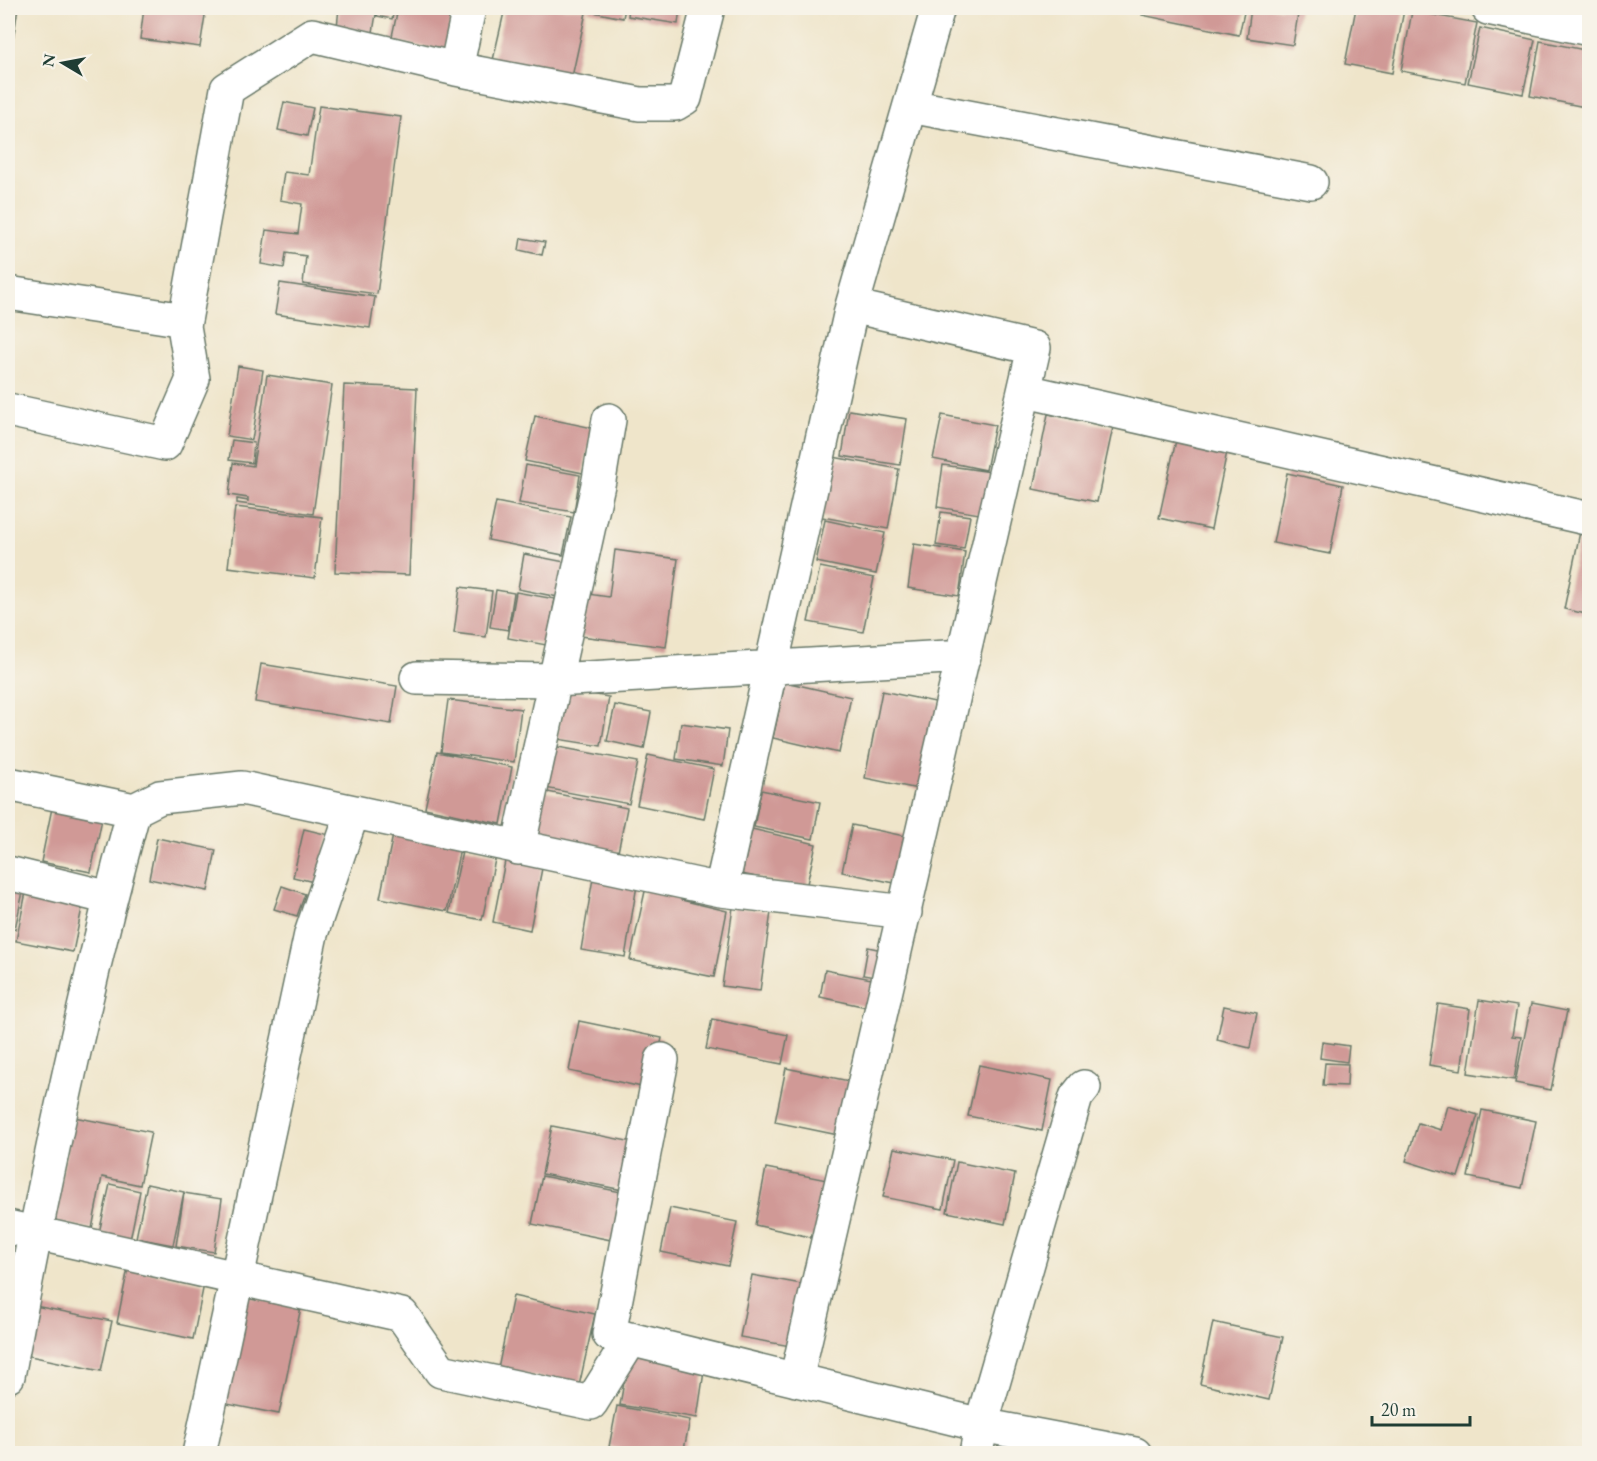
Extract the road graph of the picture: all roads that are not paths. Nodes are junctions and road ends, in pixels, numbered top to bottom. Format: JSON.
{"nodes":[{"id":1,"x":469,"y":8,"type":"edge"},
{"id":2,"x":708,"y":8,"type":"edge"},
{"id":3,"x":938,"y":8,"type":"edge"},
{"id":4,"x":1488,"y":8,"type":"edge"},
{"id":5,"x":1590,"y":29,"type":"edge"},
{"id":6,"x":456,"y":69,"type":"junction"},
{"id":7,"x":910,"y":105,"type":"junction"},
{"id":8,"x":1311,"y":182,"type":"dead end"},
{"id":9,"x":8,"y":293,"type":"edge"},
{"id":10,"x":852,"y":306,"type":"junction"},
{"id":11,"x":185,"y":320,"type":"junction"},
{"id":12,"x":1026,"y":392,"type":"junction"},
{"id":13,"x":8,"y":410,"type":"edge"},
{"id":14,"x":609,"y":420,"type":"dead end"},
{"id":15,"x":1590,"y":519,"type":"edge"},
{"id":16,"x":964,"y":656,"type":"junction"},
{"id":17,"x":771,"y":669,"type":"junction"},
{"id":18,"x":417,"y":678,"type":"dead end"},
{"id":19,"x":555,"y":680,"type":"junction"},
{"id":20,"x":8,"y":784,"type":"edge"},
{"id":21,"x":134,"y":810,"type":"junction"},
{"id":22,"x":352,"y":814,"type":"junction"},
{"id":23,"x":518,"y":848,"type":"junction"},
{"id":24,"x":8,"y":873,"type":"edge"},
{"id":25,"x":721,"y":890,"type":"junction"},
{"id":26,"x":110,"y":898,"type":"junction"},
{"id":27,"x":905,"y":912,"type":"junction"},
{"id":28,"x":662,"y":1059,"type":"dead end"},
{"id":29,"x":1084,"y":1087,"type":"dead end"},
{"id":30,"x":21,"y":1230,"type":"edge"},
{"id":31,"x":236,"y":1277,"type":"junction"},
{"id":32,"x":631,"y":1339,"type":"junction"},
{"id":33,"x":8,"y":1376,"type":"edge"},
{"id":34,"x":796,"y":1380,"type":"junction"},
{"id":35,"x":978,"y":1439,"type":"edge"},
{"id":36,"x":199,"y":1454,"type":"edge"},
{"id":37,"x":1135,"y":1454,"type":"edge"}],
"edges":[{"from":1,"to":6,"type":"street"},
{"from":2,"to":6,"type":"street"},
{"from":3,"to":7,"type":"street"},
{"from":4,"to":5,"type":"street"},
{"from":6,"to":11,"type":"street"},
{"from":7,"to":8,"type":"street"},
{"from":7,"to":10,"type":"street"},
{"from":9,"to":11,"type":"street"},
{"from":10,"to":12,"type":"street"},
{"from":10,"to":17,"type":"street"},
{"from":11,"to":13,"type":"street"},
{"from":12,"to":15,"type":"street"},
{"from":12,"to":16,"type":"street"},
{"from":14,"to":19,"type":"street"},
{"from":16,"to":17,"type":"street"},
{"from":16,"to":27,"type":"street"},
{"from":17,"to":19,"type":"street"},
{"from":17,"to":25,"type":"street"},
{"from":18,"to":19,"type":"street"},
{"from":19,"to":23,"type":"street"},
{"from":20,"to":21,"type":"street"},
{"from":21,"to":22,"type":"street"},
{"from":21,"to":26,"type":"street"},
{"from":22,"to":23,"type":"street"},
{"from":22,"to":31,"type":"street"},
{"from":23,"to":25,"type":"street"},
{"from":24,"to":26,"type":"street"},
{"from":25,"to":27,"type":"street"},
{"from":26,"to":30,"type":"street"},
{"from":27,"to":34,"type":"street"},
{"from":28,"to":32,"type":"street"},
{"from":29,"to":35,"type":"street"},
{"from":30,"to":31,"type":"street"},
{"from":30,"to":33,"type":"street"},
{"from":31,"to":32,"type":"street"},
{"from":31,"to":36,"type":"street"},
{"from":32,"to":34,"type":"street"},
{"from":34,"to":35,"type":"street"},
{"from":35,"to":37,"type":"street"}]}
